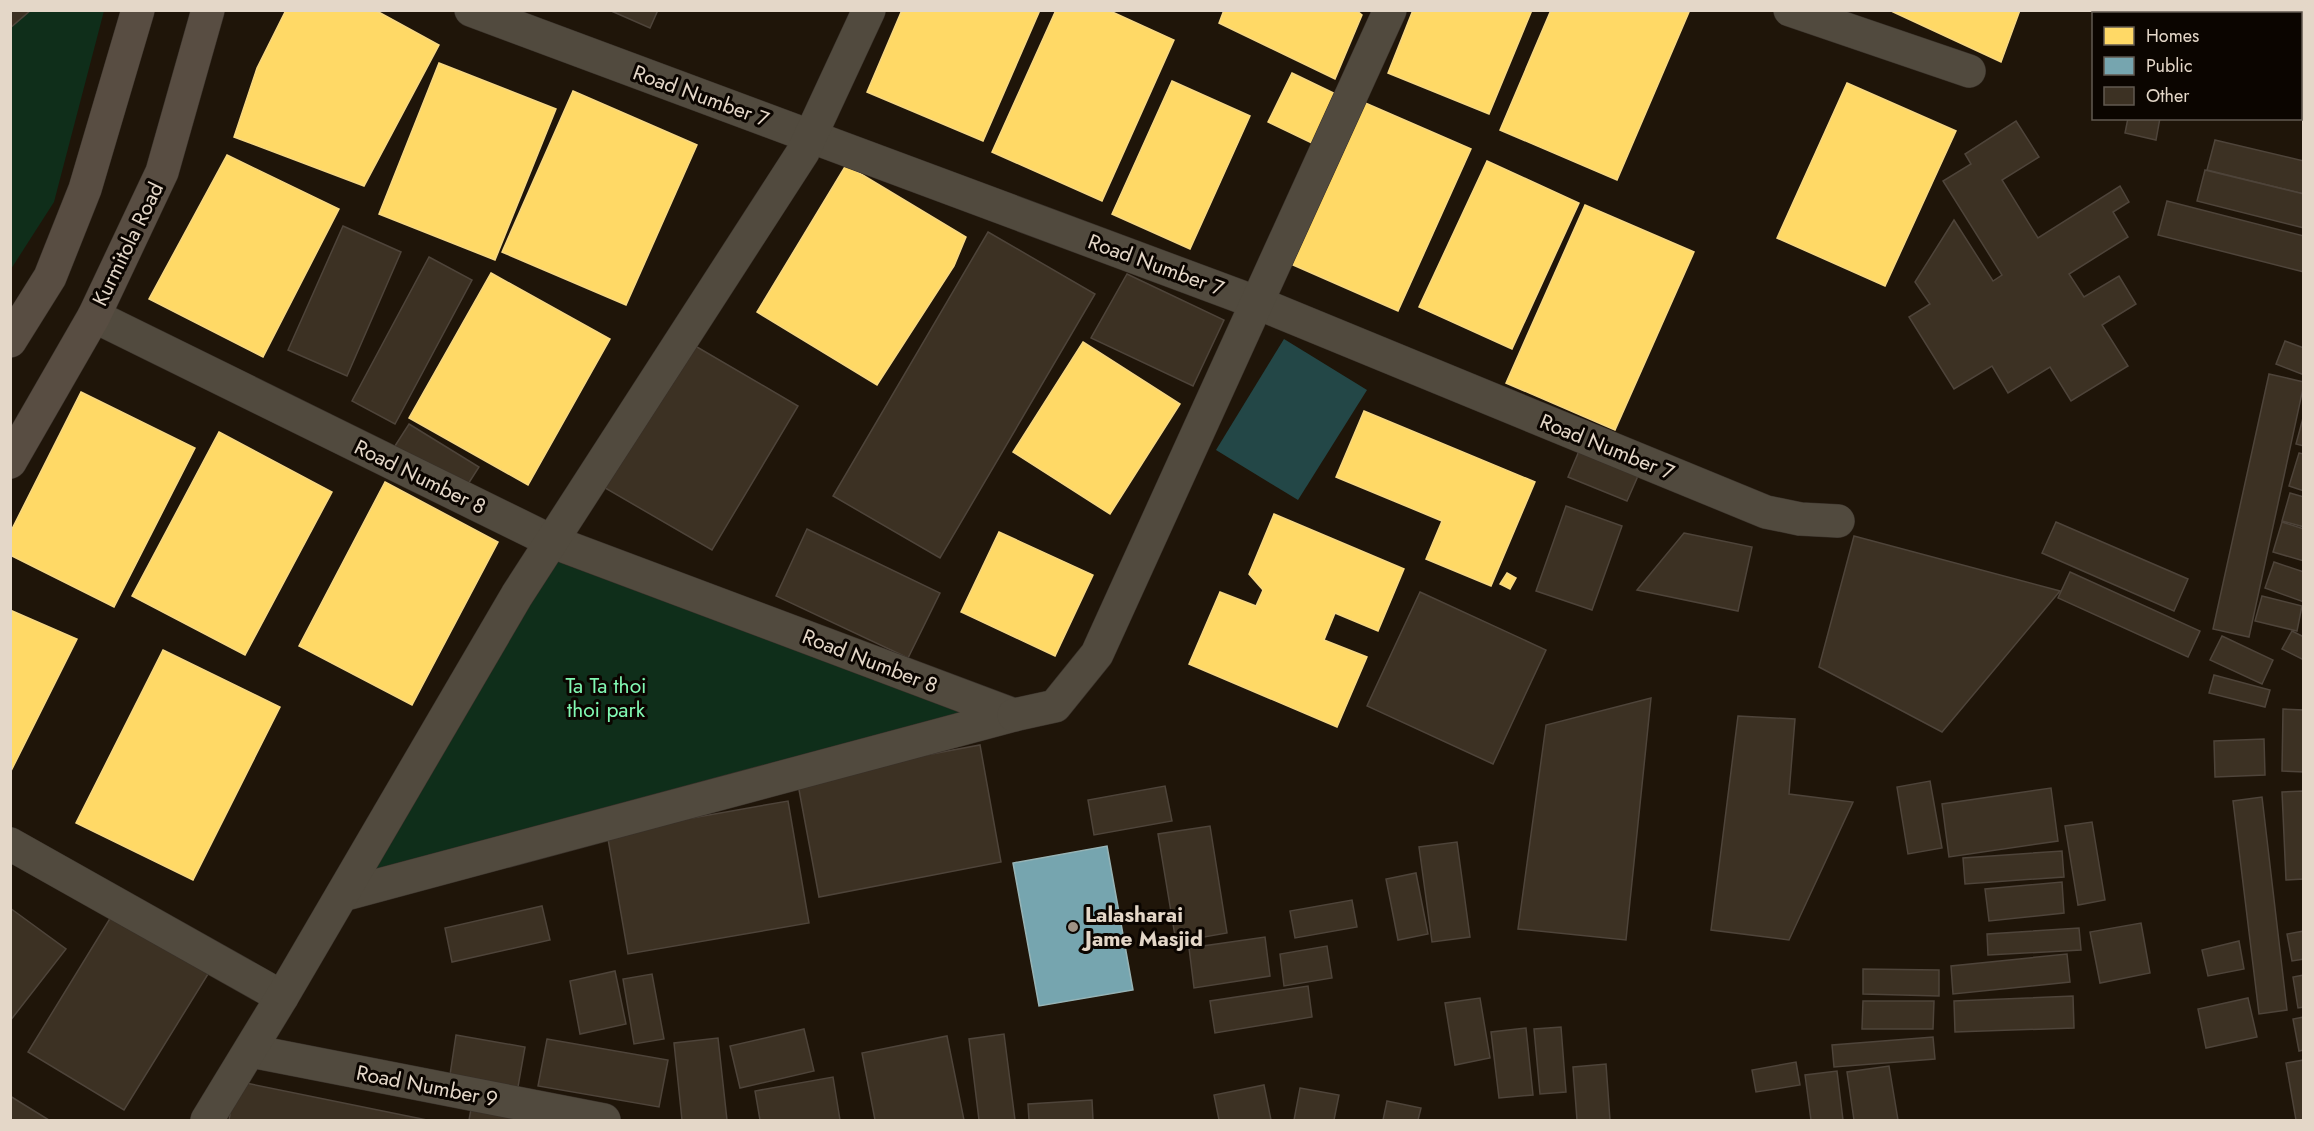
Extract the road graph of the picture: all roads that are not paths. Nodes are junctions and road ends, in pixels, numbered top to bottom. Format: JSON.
{"nodes":[{"id":1,"x":138,"y":10,"type":"edge"},
{"id":2,"x":208,"y":10,"type":"edge"},
{"id":3,"x":471,"y":10,"type":"edge"},
{"id":4,"x":869,"y":10,"type":"edge"},
{"id":5,"x":1390,"y":10,"type":"edge"},
{"id":6,"x":1790,"y":10,"type":"edge"},
{"id":7,"x":1969,"y":71,"type":"dead end"},
{"id":8,"x":809,"y":136,"type":"junction"},
{"id":9,"x":1255,"y":302,"type":"junction"},
{"id":10,"x":94,"y":316,"type":"junction"},
{"id":11,"x":10,"y":341,"type":"edge"},
{"id":12,"x":10,"y":462,"type":"edge"},
{"id":13,"x":1838,"y":521,"type":"dead end"},
{"id":14,"x":553,"y":542,"type":"junction"},
{"id":15,"x":1014,"y":715,"type":"junction"},
{"id":16,"x":10,"y":844,"type":"edge"},
{"id":17,"x":342,"y":895,"type":"junction"},
{"id":18,"x":282,"y":997,"type":"junction"},
{"id":19,"x":250,"y":1051,"type":"junction"},
{"id":20,"x":207,"y":1120,"type":"edge"},
{"id":21,"x":604,"y":1120,"type":"edge"}],
"edges":[{"from":1,"to":11,"type":"main road"},
{"from":2,"to":10,"type":"main road","name":"Kurmitola Road"},
{"from":3,"to":8,"type":"street","name":"Road Number 7"},
{"from":4,"to":8,"type":"street"},
{"from":5,"to":9,"type":"street"},
{"from":6,"to":7,"type":"street"},
{"from":8,"to":9,"type":"street","name":"Road Number 7"},
{"from":8,"to":14,"type":"street"},
{"from":9,"to":13,"type":"street","name":"Road Number 7"},
{"from":9,"to":15,"type":"street"},
{"from":10,"to":12,"type":"main road","name":"Kurmitola Road"},
{"from":10,"to":14,"type":"street","name":"Road Number 8"},
{"from":14,"to":15,"type":"street","name":"Road Number 8"},
{"from":14,"to":17,"type":"street"},
{"from":15,"to":17,"type":"street"},
{"from":16,"to":18,"type":"street"},
{"from":17,"to":18,"type":"street"},
{"from":18,"to":19,"type":"street"},
{"from":19,"to":20,"type":"street"},
{"from":19,"to":21,"type":"street","name":"Road Number 9"}]}
